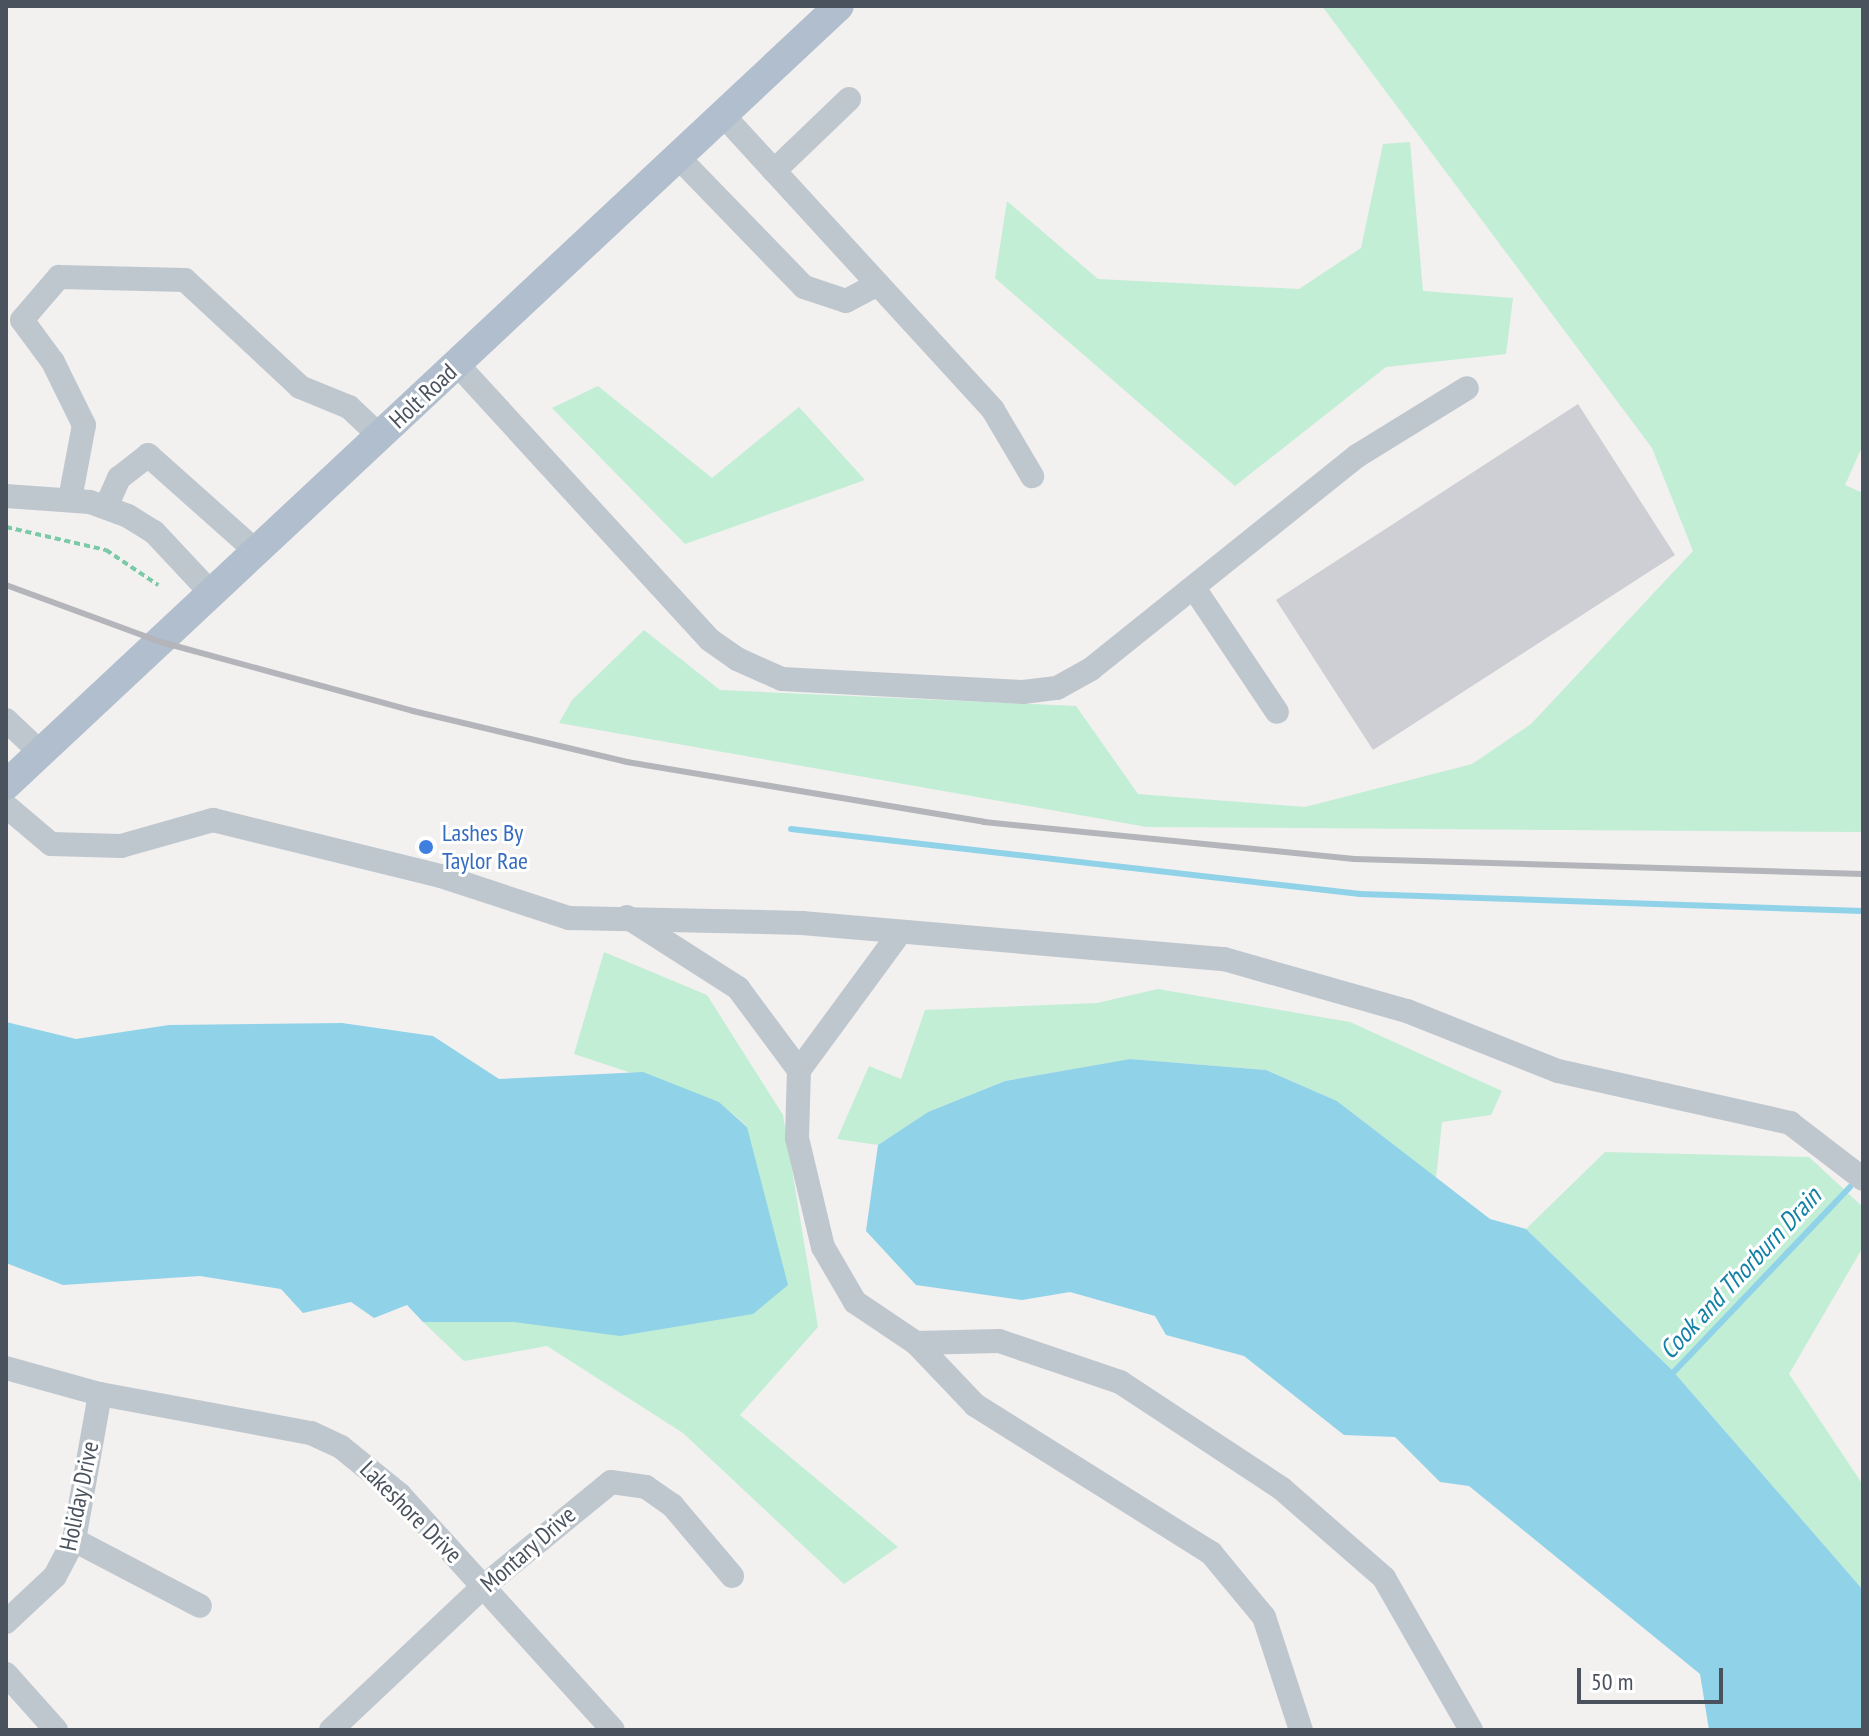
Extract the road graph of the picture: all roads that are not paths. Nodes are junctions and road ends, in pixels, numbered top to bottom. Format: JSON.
{"nodes":[{"id":1,"x":839,"y":6,"type":"edge"},
{"id":2,"x":849,"y":99,"type":"dead end"},
{"id":3,"x":723,"y":115,"type":"junction"},
{"id":4,"x":678,"y":157,"type":"junction"},
{"id":5,"x":774,"y":171,"type":"junction"},
{"id":6,"x":878,"y":284,"type":"junction"},
{"id":7,"x":457,"y":364,"type":"junction"},
{"id":8,"x":1467,"y":388,"type":"dead end"},
{"id":9,"x":380,"y":436,"type":"junction"},
{"id":10,"x":1032,"y":476,"type":"dead end"},
{"id":11,"x":6,"y":496,"type":"edge"},
{"id":12,"x":70,"y":499,"type":"junction"},
{"id":13,"x":106,"y":507,"type":"junction"},
{"id":14,"x":257,"y":552,"type":"junction"},
{"id":15,"x":1194,"y":588,"type":"junction"},
{"id":16,"x":212,"y":594,"type":"junction"},
{"id":17,"x":1277,"y":712,"type":"dead end"},
{"id":18,"x":6,"y":720,"type":"edge"},
{"id":19,"x":41,"y":753,"type":"junction"},
{"id":20,"x":6,"y":785,"type":"edge"},
{"id":21,"x":6,"y":806,"type":"edge"},
{"id":22,"x":627,"y":916,"type":"junction"},
{"id":23,"x":899,"y":934,"type":"junction"},
{"id":24,"x":799,"y":1070,"type":"junction"},
{"id":25,"x":1863,"y":1179,"type":"edge"},
{"id":26,"x":916,"y":1343,"type":"junction"},
{"id":27,"x":6,"y":1368,"type":"edge"},
{"id":28,"x":100,"y":1394,"type":"junction"},
{"id":29,"x":74,"y":1540,"type":"junction"},
{"id":30,"x":732,"y":1576,"type":"dead end"},
{"id":31,"x":484,"y":1586,"type":"junction"},
{"id":32,"x":200,"y":1606,"type":"dead end"},
{"id":33,"x":6,"y":1622,"type":"edge"},
{"id":34,"x":6,"y":1674,"type":"edge"},
{"id":35,"x":600,"y":1725,"type":"edge"},
{"id":36,"x":56,"y":1730,"type":"edge"},
{"id":37,"x":331,"y":1730,"type":"edge"},
{"id":38,"x":1301,"y":1730,"type":"edge"},
{"id":39,"x":1471,"y":1730,"type":"edge"}],
"edges":[{"from":1,"to":3,"type":"main road","name":"Holt Road"},
{"from":2,"to":5,"type":"street"},
{"from":3,"to":4,"type":"main road","name":"Holt Road"},
{"from":3,"to":5,"type":"street"},
{"from":4,"to":6,"type":"street"},
{"from":4,"to":7,"type":"main road","name":"Holt Road"},
{"from":5,"to":6,"type":"street"},
{"from":6,"to":10,"type":"street"},
{"from":7,"to":9,"type":"main road","name":"Holt Road"},
{"from":7,"to":15,"type":"street"},
{"from":8,"to":15,"type":"street"},
{"from":9,"to":12,"type":"street"},
{"from":9,"to":14,"type":"main road","name":"Holt Road"},
{"from":11,"to":12,"type":"street"},
{"from":12,"to":13,"type":"street"},
{"from":13,"to":14,"type":"street"},
{"from":13,"to":16,"type":"street"},
{"from":14,"to":16,"type":"main road","name":"Holt Road"},
{"from":15,"to":17,"type":"street"},
{"from":16,"to":19,"type":"main road","name":"Holt Road"},
{"from":18,"to":19,"type":"street"},
{"from":19,"to":20,"type":"main road","name":"Holt Road"},
{"from":21,"to":22,"type":"street"},
{"from":22,"to":23,"type":"street"},
{"from":22,"to":24,"type":"street"},
{"from":23,"to":24,"type":"street"},
{"from":23,"to":25,"type":"street"},
{"from":24,"to":26,"type":"street"},
{"from":26,"to":38,"type":"street"},
{"from":26,"to":39,"type":"street"},
{"from":27,"to":28,"type":"street","name":"Lakeshore Drive"},
{"from":28,"to":29,"type":"street","name":"Holiday Drive"},
{"from":28,"to":31,"type":"street","name":"Lakeshore Drive"},
{"from":29,"to":32,"type":"street"},
{"from":29,"to":33,"type":"street","name":"Holiday Drive"},
{"from":30,"to":31,"type":"street","name":"Montary Drive"},
{"from":31,"to":35,"type":"street","name":"Lakeshore Drive"},
{"from":31,"to":37,"type":"street","name":"Montary Drive"},
{"from":34,"to":36,"type":"street"}]}
